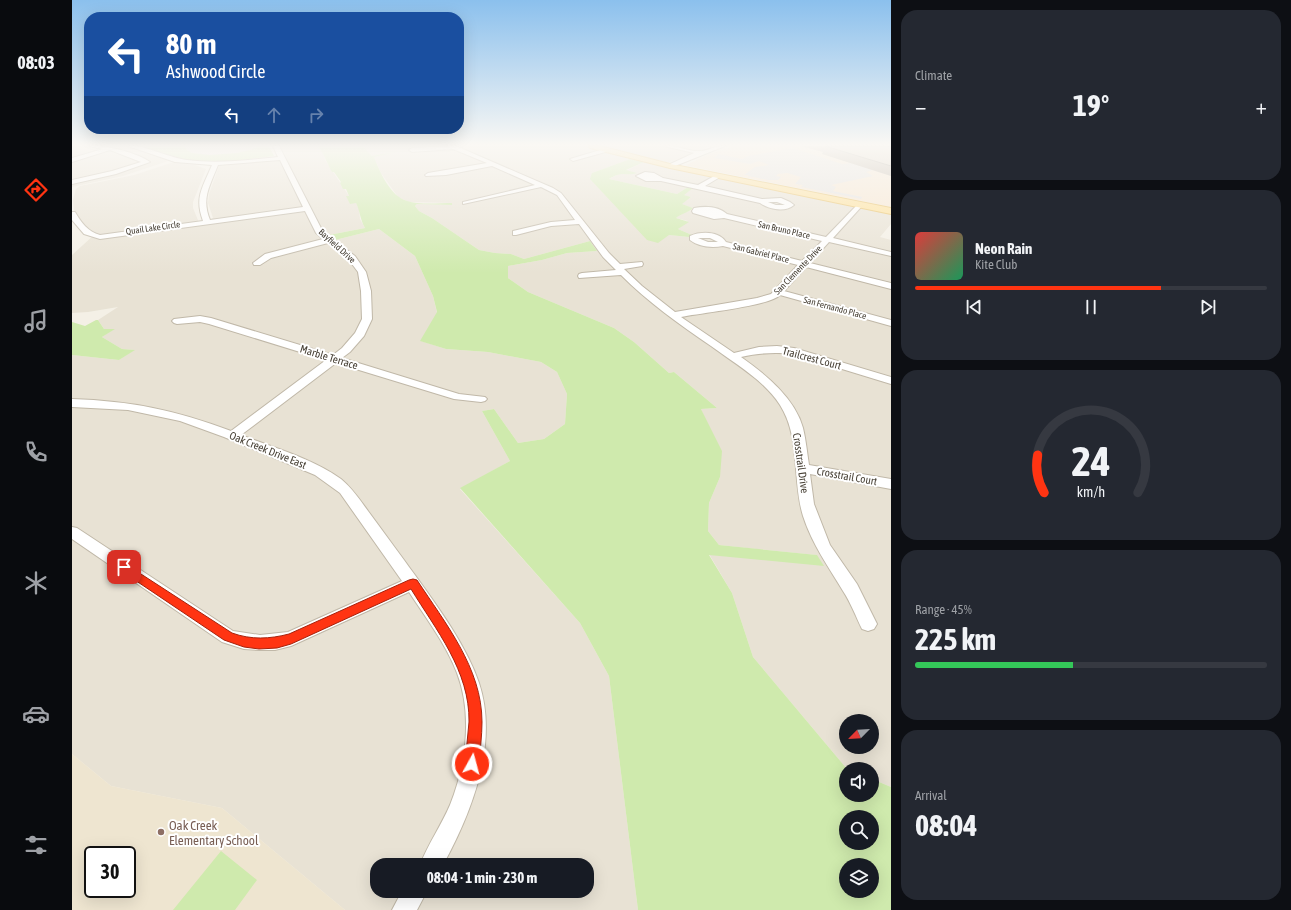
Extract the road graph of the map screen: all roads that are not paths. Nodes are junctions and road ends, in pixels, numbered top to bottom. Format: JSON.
{"nodes":[{"id":1,"x":206,"y":188,"type":"edge"},
{"id":2,"x":297,"y":188,"type":"edge"},
{"id":3,"x":527,"y":188,"type":"edge"},
{"id":4,"x":549,"y":188,"type":"edge"},
{"id":5,"x":706,"y":188,"type":"edge"},
{"id":6,"x":779,"y":188,"type":"edge"},
{"id":7,"x":762,"y":201,"type":"dead end"},
{"id":8,"x":465,"y":203,"type":"dead end"},
{"id":9,"x":860,"y":205,"type":"junction"},
{"id":10,"x":307,"y":209,"type":"junction"},
{"id":11,"x":891,"y":211,"type":"edge"},
{"id":12,"x":72,"y":214,"type":"edge"},
{"id":13,"x":724,"y":216,"type":"dead end"},
{"id":14,"x":207,"y":222,"type":"junction"},
{"id":15,"x":581,"y":222,"type":"junction"},
{"id":16,"x":516,"y":233,"type":"dead end"},
{"id":17,"x":329,"y":240,"type":"junction"},
{"id":18,"x":827,"y":240,"type":"junction"},
{"id":19,"x":723,"y":244,"type":"dead end"},
{"id":20,"x":891,"y":254,"type":"edge"},
{"id":21,"x":257,"y":263,"type":"dead end"},
{"id":22,"x":639,"y":264,"type":"dead end"},
{"id":23,"x":805,"y":264,"type":"junction"},
{"id":24,"x":620,"y":269,"type":"junction"},
{"id":25,"x":582,"y":276,"type":"dead end"},
{"id":26,"x":891,"y":286,"type":"edge"},
{"id":27,"x":779,"y":292,"type":"junction"},
{"id":28,"x":673,"y":315,"type":"junction"},
{"id":29,"x":177,"y":321,"type":"dead end"},
{"id":30,"x":891,"y":323,"type":"edge"},
{"id":31,"x":733,"y":356,"type":"junction"},
{"id":32,"x":335,"y":358,"type":"junction"},
{"id":33,"x":891,"y":381,"type":"edge"},
{"id":34,"x":481,"y":399,"type":"dead end"},
{"id":35,"x":72,"y":402,"type":"edge"},
{"id":36,"x":232,"y":436,"type":"junction"},
{"id":37,"x":803,"y":468,"type":"junction"},
{"id":38,"x":891,"y":484,"type":"edge"},
{"id":39,"x":72,"y":532,"type":"edge"},
{"id":40,"x":413,"y":583,"type":"junction"},
{"id":41,"x":868,"y":624,"type":"dead end"},
{"id":42,"x":435,"y":858,"type":"edge"},
{"id":43,"x":411,"y":898,"type":"edge"},
{"id":44,"x":404,"y":910,"type":"edge"}],
"edges":[{"from":1,"to":14,"type":"street"},
{"from":2,"to":10,"type":"street","name":"Bayfield Drive"},
{"from":3,"to":8,"type":"street"},
{"from":4,"to":15,"type":"street","name":"Crosstrail Drive"},
{"from":5,"to":7,"type":"street"},
{"from":6,"to":9,"type":"main road"},
{"from":9,"to":11,"type":"main road"},
{"from":9,"to":18,"type":"street","name":"San Clemente Drive"},
{"from":10,"to":14,"type":"street","name":"Quail Lake Circle"},
{"from":10,"to":17,"type":"street","name":"Bayfield Drive"},
{"from":12,"to":14,"type":"street","name":"Quail Lake Circle"},
{"from":13,"to":18,"type":"street","name":"San Bruno Place"},
{"from":15,"to":16,"type":"street"},
{"from":15,"to":24,"type":"street","name":"Crosstrail Drive"},
{"from":17,"to":21,"type":"street"},
{"from":17,"to":32,"type":"street","name":"Bayfield Drive"},
{"from":18,"to":20,"type":"street","name":"San Bruno Place"},
{"from":18,"to":23,"type":"street","name":"San Clemente Drive"},
{"from":19,"to":23,"type":"street","name":"San Gabriel Place"},
{"from":22,"to":24,"type":"street"},
{"from":23,"to":26,"type":"street","name":"San Gabriel Place"},
{"from":23,"to":27,"type":"street","name":"San Clemente Drive"},
{"from":24,"to":25,"type":"street"},
{"from":24,"to":28,"type":"street","name":"Crosstrail Drive"},
{"from":27,"to":28,"type":"street","name":"San Clemente Drive"},
{"from":27,"to":30,"type":"street","name":"San Fernando Place"},
{"from":28,"to":31,"type":"street","name":"Crosstrail Drive"},
{"from":29,"to":32,"type":"street","name":"Marble Terrace"},
{"from":31,"to":33,"type":"street","name":"Trailcrest Court"},
{"from":31,"to":37,"type":"street","name":"Crosstrail Drive"},
{"from":32,"to":34,"type":"street","name":"Marble Terrace"},
{"from":32,"to":36,"type":"street","name":"Bayfield Drive"},
{"from":35,"to":36,"type":"street","name":"Oak Creek Drive East"},
{"from":36,"to":40,"type":"street","name":"Oak Creek Drive East"},
{"from":37,"to":38,"type":"street","name":"Crosstrail Court"},
{"from":37,"to":41,"type":"street","name":"Crosstrail Drive"},
{"from":39,"to":40,"type":"street"},
{"from":40,"to":42,"type":"street","name":"Oak Creek Drive East"},
{"from":43,"to":44,"type":"street"}]}
